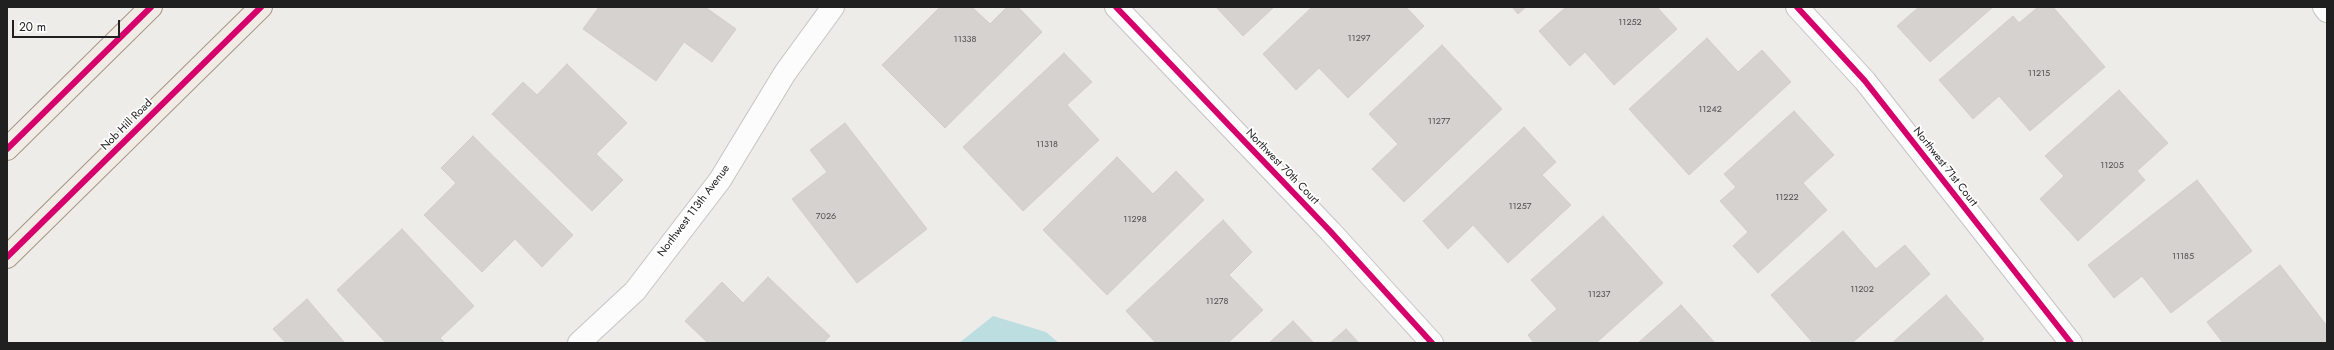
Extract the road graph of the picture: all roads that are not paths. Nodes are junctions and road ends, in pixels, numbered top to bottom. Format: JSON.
{"nodes":[{"id":1,"x":151,"y":7,"type":"edge"},
{"id":2,"x":261,"y":7,"type":"edge"},
{"id":3,"x":833,"y":7,"type":"edge"},
{"id":4,"x":1116,"y":7,"type":"edge"},
{"id":5,"x":1797,"y":7,"type":"edge"},
{"id":6,"x":2324,"y":7,"type":"edge"},
{"id":7,"x":2327,"y":11,"type":"edge"},
{"id":8,"x":7,"y":149,"type":"edge"},
{"id":9,"x":7,"y":257,"type":"edge"},
{"id":10,"x":579,"y":343,"type":"edge"},
{"id":11,"x":1432,"y":343,"type":"edge"},
{"id":12,"x":2071,"y":343,"type":"edge"}],
"edges":[{"from":1,"to":8,"type":"main road"},
{"from":2,"to":9,"type":"main road","name":"Nob Hill Road"},
{"from":3,"to":10,"type":"street","name":"Northwest 113th Avenue"},
{"from":4,"to":11,"type":"street","name":"Northwest 70th Court"},
{"from":5,"to":12,"type":"street","name":"Northwest 71st Court"},
{"from":6,"to":7,"type":"street"}]}
